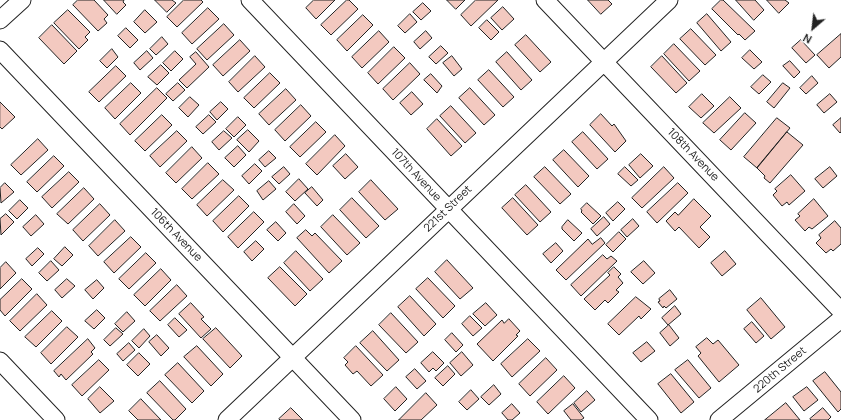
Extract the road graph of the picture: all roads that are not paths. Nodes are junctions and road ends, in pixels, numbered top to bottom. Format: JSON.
{"nodes":[{"id":1,"x":22,"y":0,"type":"edge"},
{"id":2,"x":250,"y":0,"type":"edge"},
{"id":3,"x":546,"y":0,"type":"edge"},
{"id":4,"x":669,"y":0,"type":"edge"},
{"id":5,"x":0,"y":20,"type":"edge"},
{"id":6,"x":0,"y":50,"type":"edge"},
{"id":7,"x":604,"y":62,"type":"junction"},
{"id":8,"x":448,"y":209,"type":"junction"},
{"id":9,"x":841,"y":311,"type":"edge"},
{"id":10,"x":841,"y":319,"type":"edge"},
{"id":11,"x":293,"y":358,"type":"junction"},
{"id":12,"x":0,"y":361,"type":"edge"},
{"id":13,"x":56,"y":420,"type":"edge"},
{"id":14,"x":227,"y":420,"type":"edge"},
{"id":15,"x":352,"y":420,"type":"edge"},
{"id":16,"x":649,"y":420,"type":"edge"},
{"id":17,"x":719,"y":420,"type":"edge"}],
"edges":[{"from":1,"to":5,"type":"street"},
{"from":2,"to":8,"type":"street","name":"107th Avenue"},
{"from":3,"to":7,"type":"street","name":"108th Avenue"},
{"from":4,"to":7,"type":"street","name":"221st Street"},
{"from":6,"to":11,"type":"street","name":"106th Avenue"},
{"from":7,"to":8,"type":"street","name":"221st Street"},
{"from":7,"to":9,"type":"street","name":"108th Avenue"},
{"from":8,"to":11,"type":"street","name":"221st Street"},
{"from":8,"to":16,"type":"street","name":"107th Avenue"},
{"from":10,"to":17,"type":"street","name":"220th Street"},
{"from":11,"to":14,"type":"street","name":"221st Street"},
{"from":11,"to":15,"type":"street","name":"106th Avenue"},
{"from":12,"to":13,"type":"street"}]}
